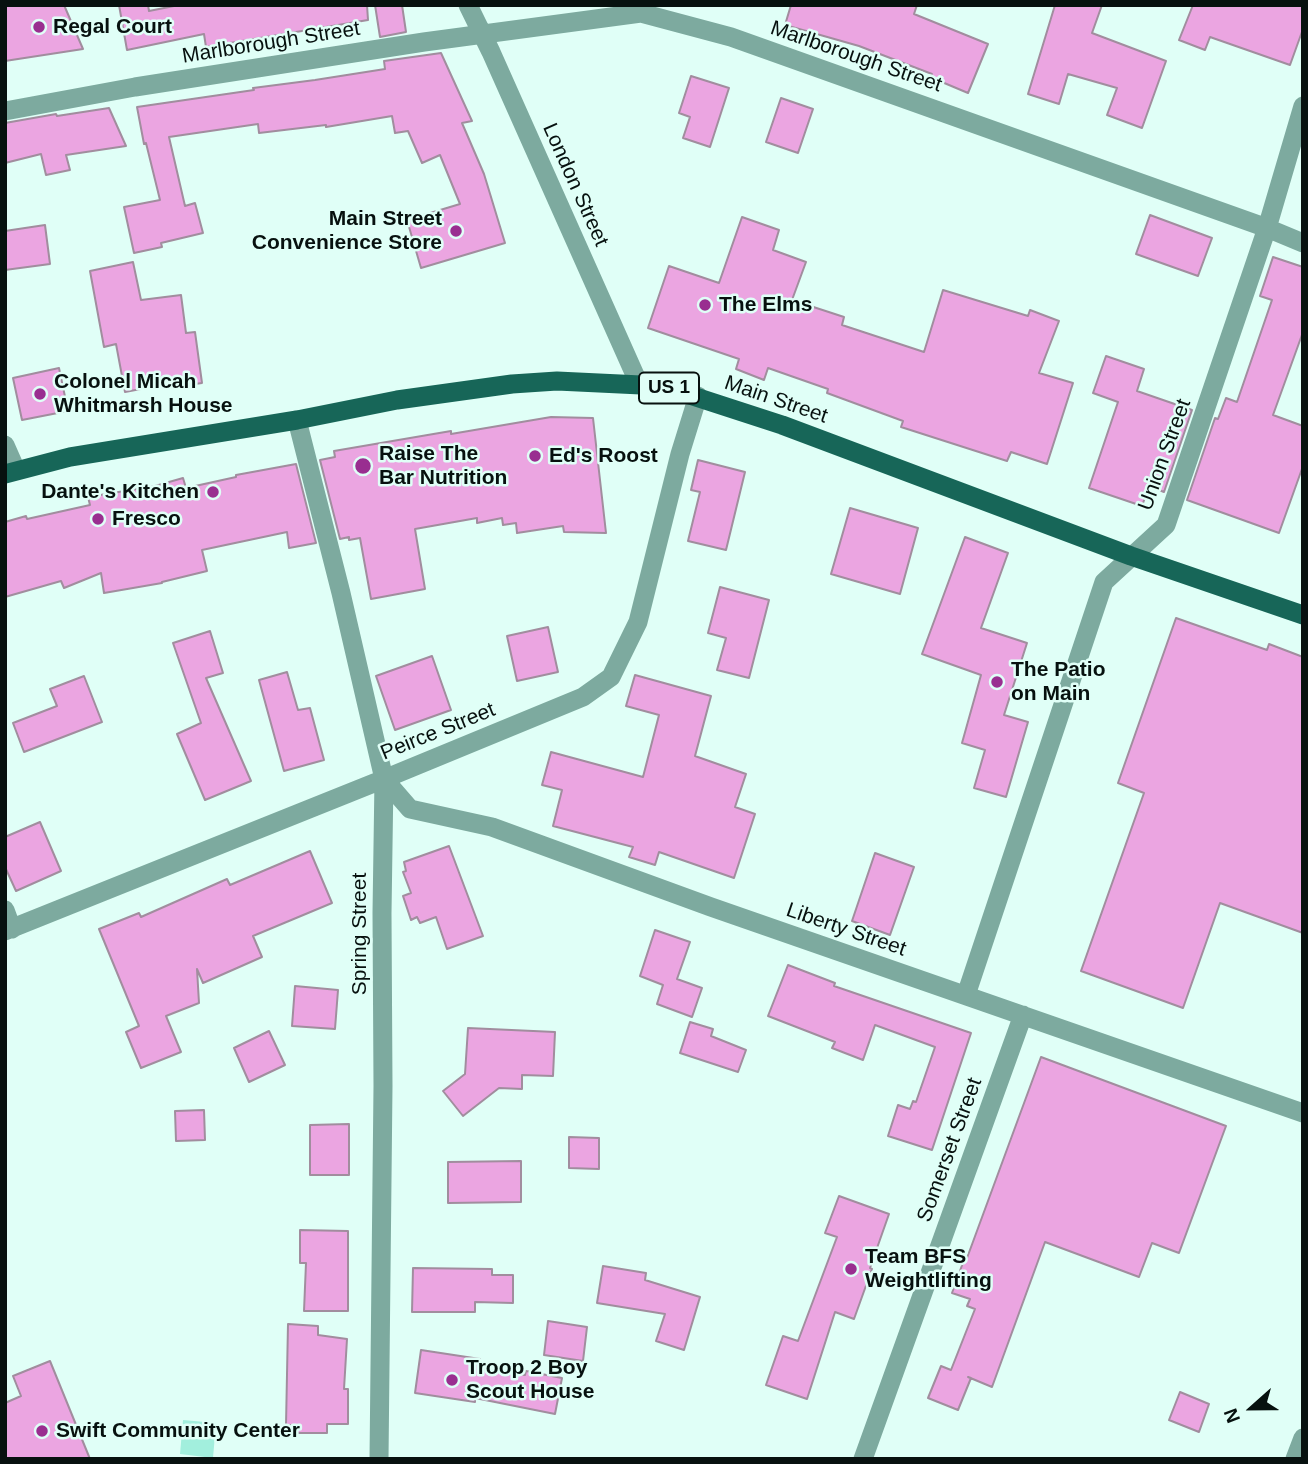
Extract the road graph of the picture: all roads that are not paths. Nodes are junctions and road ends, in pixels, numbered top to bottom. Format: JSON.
{"nodes":[{"id":1,"x":468,"y":5,"type":"edge"},
{"id":2,"x":481,"y":34,"type":"junction"},
{"id":3,"x":1303,"y":106,"type":"edge"},
{"id":4,"x":5,"y":111,"type":"edge"},
{"id":5,"x":1267,"y":228,"type":"junction"},
{"id":6,"x":1303,"y":243,"type":"edge"},
{"id":7,"x":639,"y":384,"type":"junction"},
{"id":8,"x":698,"y":396,"type":"junction"},
{"id":9,"x":297,"y":420,"type":"junction"},
{"id":10,"x":5,"y":445,"type":"edge"},
{"id":11,"x":10,"y":472,"type":"edge"},
{"id":12,"x":1131,"y":556,"type":"junction"},
{"id":13,"x":1303,"y":615,"type":"edge"},
{"id":14,"x":384,"y":779,"type":"junction"},
{"id":15,"x":5,"y":910,"type":"edge"},
{"id":16,"x":9,"y":930,"type":"edge"},
{"id":17,"x":966,"y":995,"type":"junction"},
{"id":18,"x":1023,"y":1015,"type":"junction"},
{"id":19,"x":1303,"y":1113,"type":"edge"},
{"id":20,"x":1303,"y":1438,"type":"edge"},
{"id":21,"x":379,"y":1459,"type":"edge"},
{"id":22,"x":863,"y":1459,"type":"edge"},
{"id":23,"x":1295,"y":1459,"type":"edge"}],
"edges":[{"from":1,"to":2,"type":"street","name":"London Street"},
{"from":2,"to":4,"type":"street","name":"Marlborough Street"},
{"from":2,"to":5,"type":"street","name":"Marlborough Street"},
{"from":2,"to":7,"type":"street","name":"London Street"},
{"from":3,"to":5,"type":"street","name":"Union Street"},
{"from":5,"to":6,"type":"street","name":"Marlborough Street"},
{"from":5,"to":12,"type":"street","name":"Union Street"},
{"from":7,"to":8,"type":"main road","name":"Main Street","number":"US 1"},
{"from":7,"to":9,"type":"main road","name":"Main Street","number":"US 1"},
{"from":8,"to":12,"type":"main road","name":"Main Street","number":"US 1"},
{"from":8,"to":14,"type":"street","name":"Peirce Street"},
{"from":9,"to":11,"type":"main road","name":"Main Street","number":"US 1"},
{"from":9,"to":14,"type":"street","name":"Spring Street"},
{"from":10,"to":11,"type":"street"},
{"from":12,"to":13,"type":"main road","name":"Main Street","number":"US 1"},
{"from":12,"to":17,"type":"street","name":"Union Street"},
{"from":14,"to":16,"type":"street","name":"Peirce Street"},
{"from":14,"to":17,"type":"street","name":"Liberty Street"},
{"from":14,"to":21,"type":"street","name":"Spring Street"},
{"from":15,"to":16,"type":"street"},
{"from":17,"to":18,"type":"street","name":"Liberty Street"},
{"from":18,"to":19,"type":"street","name":"Liberty Street"},
{"from":18,"to":22,"type":"street","name":"Somerset Street"},
{"from":20,"to":23,"type":"street"}]}
